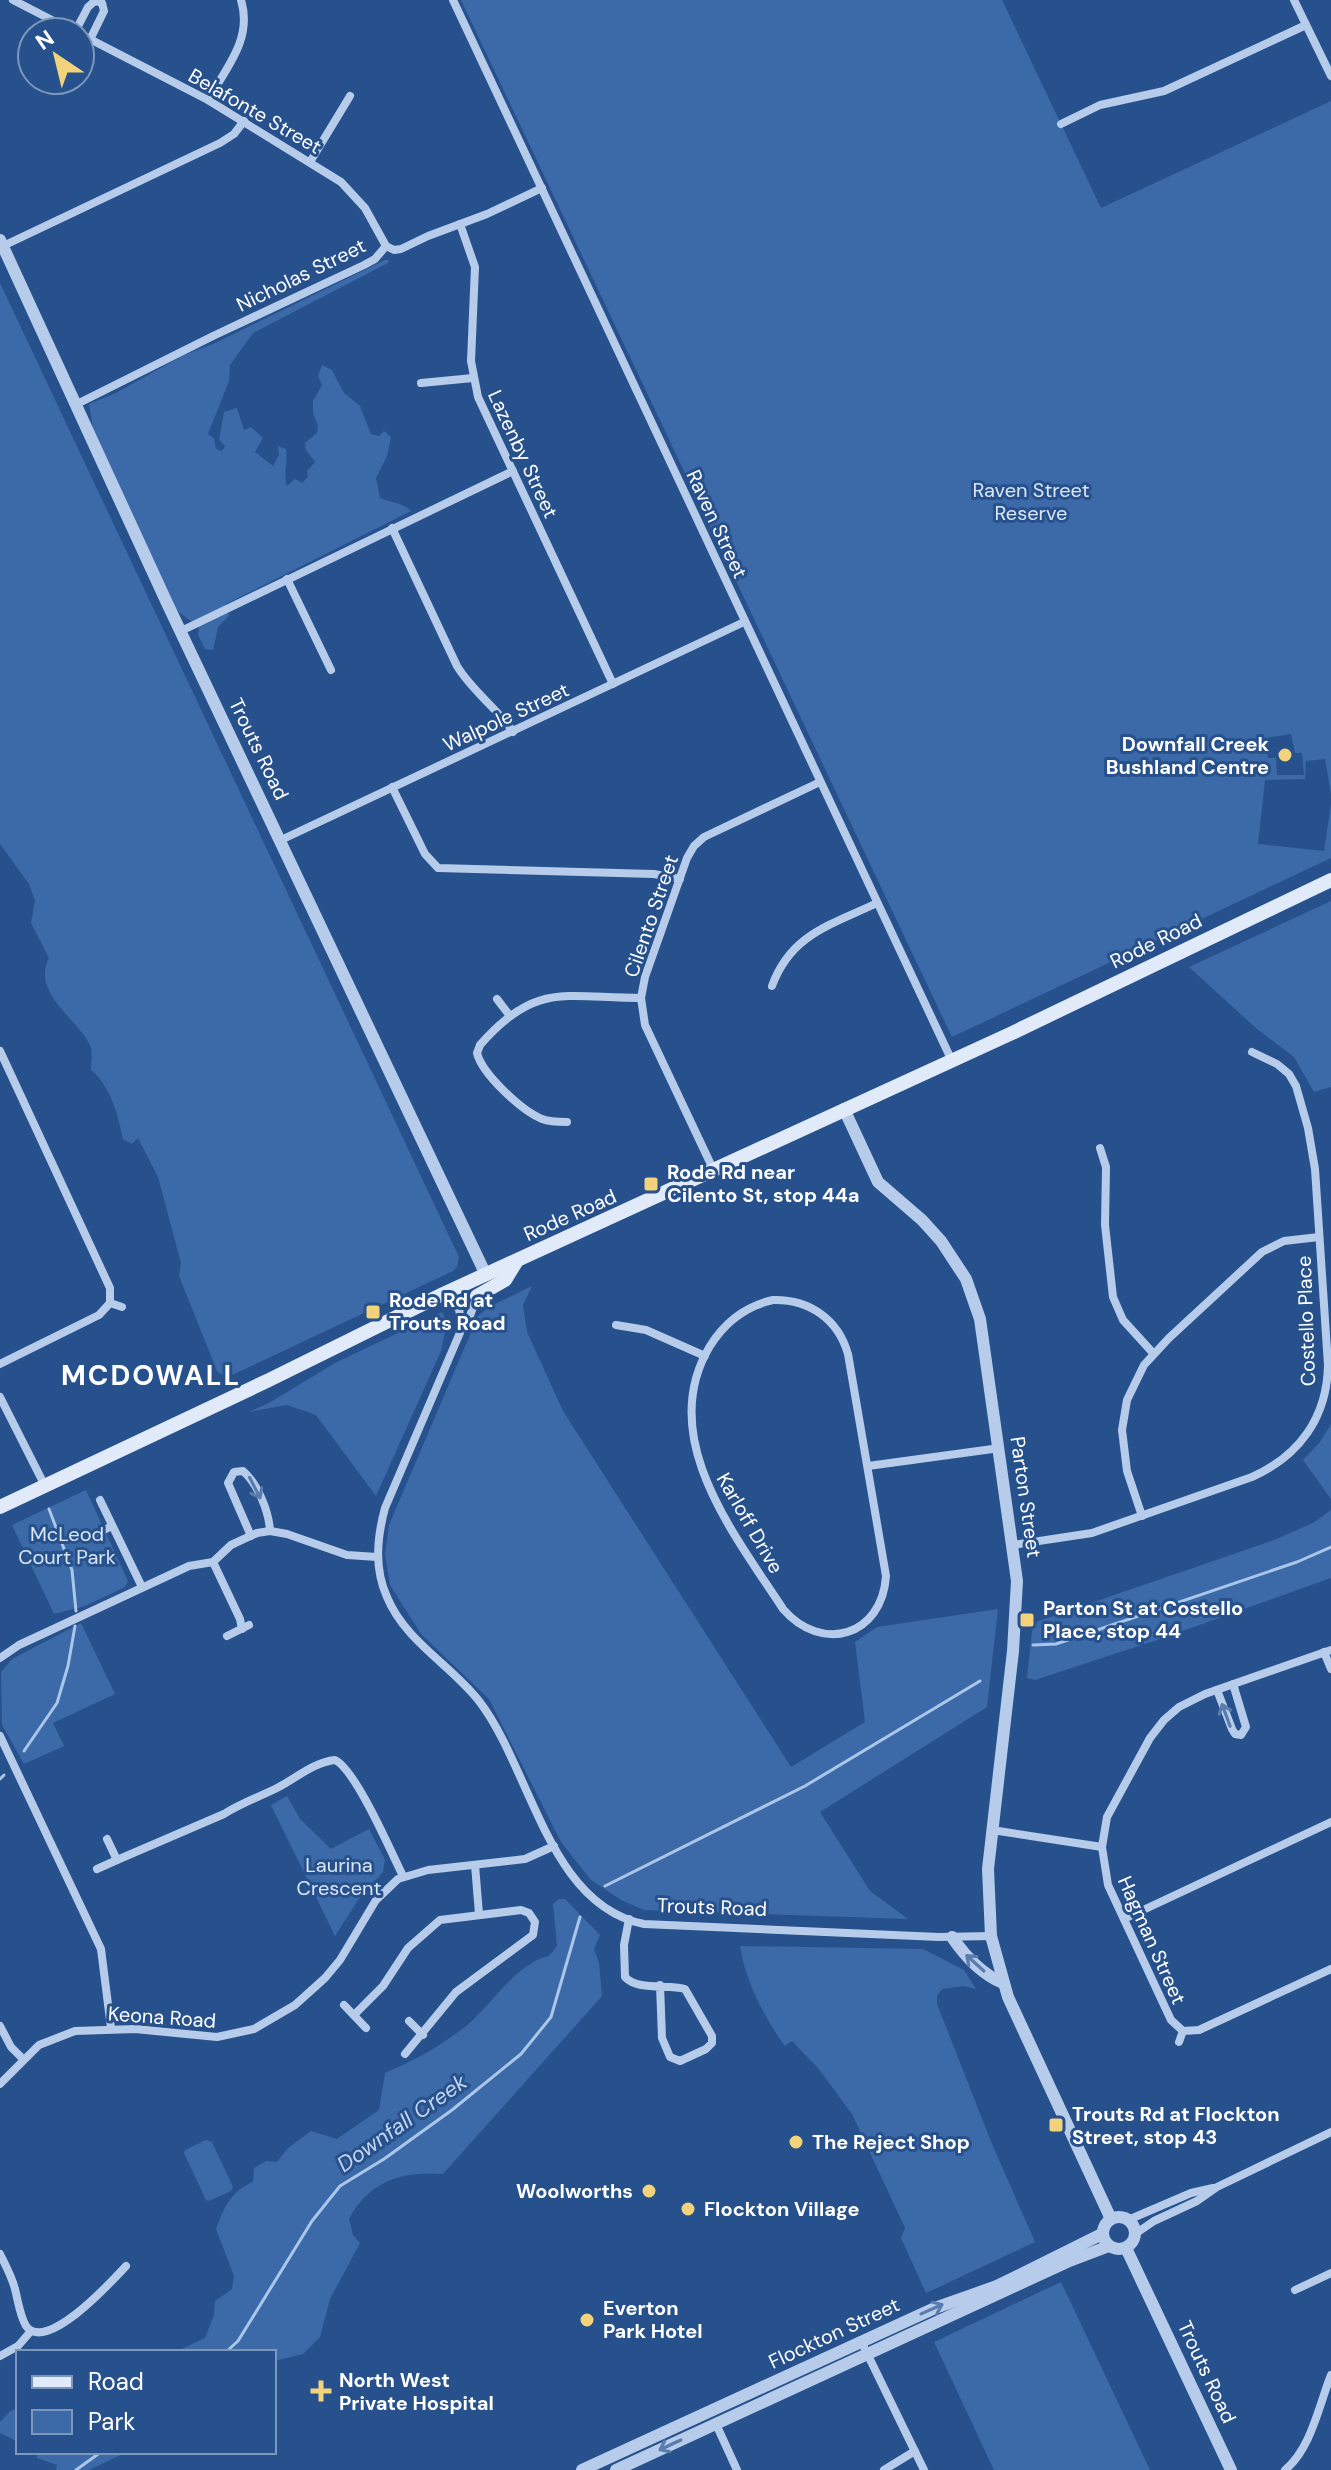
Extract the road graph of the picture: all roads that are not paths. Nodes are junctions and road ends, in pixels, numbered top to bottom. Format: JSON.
{"nodes":[{"id":1,"x":13,"y":0,"type":"edge"},
{"id":2,"x":241,"y":0,"type":"edge"},
{"id":3,"x":453,"y":0,"type":"edge"},
{"id":4,"x":1294,"y":0,"type":"edge"},
{"id":5,"x":44,"y":16,"type":"edge"},
{"id":6,"x":84,"y":16,"type":"edge"},
{"id":7,"x":1306,"y":25,"type":"junction"},
{"id":8,"x":96,"y":28,"type":"edge"},
{"id":9,"x":96,"y":43,"type":"edge"},
{"id":10,"x":1327,"y":56,"type":"edge"},
{"id":11,"x":1331,"y":76,"type":"edge"},
{"id":12,"x":350,"y":96,"type":"dead end"},
{"id":13,"x":208,"y":100,"type":"junction"},
{"id":14,"x":244,"y":121,"type":"junction"},
{"id":15,"x":1061,"y":124,"type":"dead end"},
{"id":16,"x":310,"y":162,"type":"junction"},
{"id":17,"x":542,"y":188,"type":"junction"},
{"id":18,"x":460,"y":224,"type":"junction"},
{"id":19,"x":1,"y":243,"type":"edge"},
{"id":20,"x":386,"y":246,"type":"junction"},
{"id":21,"x":473,"y":378,"type":"junction"},
{"id":22,"x":421,"y":383,"type":"dead end"},
{"id":23,"x":75,"y":405,"type":"junction"},
{"id":24,"x":513,"y":471,"type":"junction"},
{"id":25,"x":392,"y":528,"type":"junction"},
{"id":26,"x":287,"y":579,"type":"junction"},
{"id":27,"x":744,"y":622,"type":"junction"},
{"id":28,"x":181,"y":631,"type":"junction"},
{"id":29,"x":331,"y":670,"type":"dead end"},
{"id":30,"x":613,"y":684,"type":"junction"},
{"id":31,"x":513,"y":732,"type":"junction"},
{"id":32,"x":820,"y":782,"type":"junction"},
{"id":33,"x":392,"y":787,"type":"junction"},
{"id":34,"x":281,"y":840,"type":"junction"},
{"id":35,"x":680,"y":879,"type":"junction"},
{"id":36,"x":1331,"y":880,"type":"edge"},
{"id":37,"x":877,"y":903,"type":"junction"},
{"id":38,"x":772,"y":986,"type":"dead end"},
{"id":39,"x":641,"y":998,"type":"junction"},
{"id":40,"x":497,"y":999,"type":"dead end"},
{"id":41,"x":510,"y":1016,"type":"junction"},
{"id":42,"x":0,"y":1051,"type":"edge"},
{"id":43,"x":1252,"y":1052,"type":"dead end"},
{"id":44,"x":952,"y":1061,"type":"junction"},
{"id":45,"x":9,"y":1072,"type":"junction"},
{"id":46,"x":0,"y":1076,"type":"edge"},
{"id":47,"x":844,"y":1109,"type":"junction"},
{"id":48,"x":567,"y":1122,"type":"dead end"},
{"id":49,"x":1100,"y":1148,"type":"dead end"},
{"id":50,"x":714,"y":1171,"type":"junction"},
{"id":51,"x":1319,"y":1237,"type":"junction"},
{"id":52,"x":516,"y":1261,"type":"junction"},
{"id":53,"x":481,"y":1277,"type":"junction"},
{"id":54,"x":443,"y":1294,"type":"junction"},
{"id":55,"x":477,"y":1296,"type":"junction"},
{"id":56,"x":110,"y":1303,"type":"junction"},
{"id":57,"x":122,"y":1307,"type":"dead end"},
{"id":58,"x":616,"y":1325,"type":"dead end"},
{"id":59,"x":462,"y":1328,"type":"junction"},
{"id":60,"x":1153,"y":1353,"type":"junction"},
{"id":61,"x":705,"y":1356,"type":"junction"},
{"id":62,"x":0,"y":1364,"type":"edge"},
{"id":63,"x":0,"y":1397,"type":"edge"},
{"id":64,"x":1000,"y":1448,"type":"junction"},
{"id":65,"x":868,"y":1466,"type":"junction"},
{"id":66,"x":45,"y":1486,"type":"junction"},
{"id":67,"x":100,"y":1500,"type":"dead end"},
{"id":68,"x":0,"y":1507,"type":"edge"},
{"id":69,"x":1142,"y":1516,"type":"junction"},
{"id":70,"x":112,"y":1526,"type":"junction"},
{"id":71,"x":270,"y":1531,"type":"junction"},
{"id":72,"x":92,"y":1536,"type":"dead end"},
{"id":73,"x":251,"y":1536,"type":"junction"},
{"id":74,"x":1013,"y":1545,"type":"junction"},
{"id":75,"x":377,"y":1557,"type":"junction"},
{"id":76,"x":213,"y":1562,"type":"junction"},
{"id":77,"x":142,"y":1587,"type":"junction"},
{"id":78,"x":227,"y":1636,"type":"dead end"},
{"id":79,"x":1328,"y":1651,"type":"edge"},
{"id":80,"x":1,"y":1655,"type":"edge"},
{"id":81,"x":1331,"y":1669,"type":"edge"},
{"id":82,"x":1233,"y":1684,"type":"junction"},
{"id":83,"x":1217,"y":1690,"type":"junction"},
{"id":84,"x":0,"y":1736,"type":"edge"},
{"id":85,"x":1331,"y":1822,"type":"edge"},
{"id":86,"x":992,"y":1830,"type":"junction"},
{"id":87,"x":107,"y":1839,"type":"dead end"},
{"id":88,"x":554,"y":1846,"type":"junction"},
{"id":89,"x":1102,"y":1847,"type":"junction"},
{"id":90,"x":117,"y":1860,"type":"junction"},
{"id":91,"x":475,"y":1865,"type":"junction"},
{"id":92,"x":97,"y":1869,"type":"dead end"},
{"id":93,"x":403,"y":1876,"type":"junction"},
{"id":94,"x":479,"y":1914,"type":"junction"},
{"id":95,"x":629,"y":1919,"type":"junction"},
{"id":96,"x":1124,"y":1919,"type":"junction"},
{"id":97,"x":991,"y":1936,"type":"junction"},
{"id":98,"x":952,"y":1937,"type":"junction"},
{"id":99,"x":1331,"y":1969,"type":"edge"},
{"id":100,"x":1003,"y":1983,"type":"junction"},
{"id":101,"x":660,"y":1985,"type":"junction"},
{"id":102,"x":344,"y":2005,"type":"dead end"},
{"id":103,"x":354,"y":2015,"type":"junction"},
{"id":104,"x":409,"y":2021,"type":"dead end"},
{"id":105,"x":0,"y":2026,"type":"edge"},
{"id":106,"x":111,"y":2028,"type":"junction"},
{"id":107,"x":366,"y":2028,"type":"dead end"},
{"id":108,"x":1183,"y":2031,"type":"junction"},
{"id":109,"x":423,"y":2035,"type":"junction"},
{"id":110,"x":1179,"y":2042,"type":"dead end"},
{"id":111,"x":405,"y":2054,"type":"dead end"},
{"id":112,"x":23,"y":2059,"type":"junction"},
{"id":113,"x":0,"y":2084,"type":"edge"},
{"id":114,"x":1331,"y":2132,"type":"edge"},
{"id":115,"x":1217,"y":2187,"type":"junction"},
{"id":116,"x":1111,"y":2219,"type":"junction"},
{"id":117,"x":1128,"y":2220,"type":"junction"},
{"id":118,"x":1102,"y":2234,"type":"junction"},
{"id":119,"x":1135,"y":2234,"type":"junction"},
{"id":120,"x":1109,"y":2246,"type":"junction"},
{"id":121,"x":1126,"y":2248,"type":"junction"},
{"id":122,"x":0,"y":2254,"type":"edge"},
{"id":123,"x":126,"y":2266,"type":"dead end"},
{"id":124,"x":1331,"y":2273,"type":"edge"},
{"id":125,"x":1295,"y":2290,"type":"dead end"},
{"id":126,"x":31,"y":2331,"type":"junction"},
{"id":127,"x":864,"y":2348,"type":"junction"},
{"id":128,"x":0,"y":2356,"type":"edge"},
{"id":129,"x":1331,"y":2375,"type":"edge"},
{"id":130,"x":716,"y":2424,"type":"junction"},
{"id":131,"x":915,"y":2451,"type":"junction"},
{"id":132,"x":582,"y":2470,"type":"edge"},
{"id":133,"x":616,"y":2470,"type":"edge"},
{"id":134,"x":737,"y":2470,"type":"edge"},
{"id":135,"x":884,"y":2470,"type":"edge"},
{"id":136,"x":924,"y":2470,"type":"edge"},
{"id":137,"x":1231,"y":2470,"type":"edge"},
{"id":138,"x":1285,"y":2470,"type":"edge"}],
"edges":[{"from":1,"to":5,"type":"street","name":"Belafonte Street"},
{"from":2,"to":13,"type":"street"},
{"from":3,"to":17,"type":"street","name":"Raven Street"},
{"from":4,"to":7,"type":"street"},
{"from":6,"to":8,"type":"street"},
{"from":7,"to":10,"type":"street"},
{"from":7,"to":15,"type":"street"},
{"from":9,"to":13,"type":"street","name":"Belafonte Street"},
{"from":10,"to":11,"type":"street"},
{"from":12,"to":16,"type":"street"},
{"from":13,"to":14,"type":"street","name":"Belafonte Street"},
{"from":14,"to":16,"type":"street","name":"Belafonte Street"},
{"from":14,"to":19,"type":"street"},
{"from":16,"to":20,"type":"street","name":"Belafonte Street"},
{"from":17,"to":18,"type":"street","name":"Nicholas Street"},
{"from":17,"to":27,"type":"street","name":"Raven Street"},
{"from":18,"to":20,"type":"street","name":"Nicholas Street"},
{"from":18,"to":21,"type":"street","name":"Lazenby Street"},
{"from":19,"to":23,"type":"street","name":"Trouts Road"},
{"from":20,"to":23,"type":"street","name":"Nicholas Street"},
{"from":21,"to":22,"type":"street"},
{"from":21,"to":24,"type":"street","name":"Lazenby Street"},
{"from":23,"to":28,"type":"street","name":"Trouts Road"},
{"from":24,"to":25,"type":"street"},
{"from":24,"to":30,"type":"street","name":"Lazenby Street"},
{"from":25,"to":26,"type":"street"},
{"from":25,"to":31,"type":"street"},
{"from":26,"to":28,"type":"street"},
{"from":26,"to":29,"type":"street"},
{"from":27,"to":30,"type":"street","name":"Walpole Street"},
{"from":27,"to":32,"type":"street","name":"Raven Street"},
{"from":28,"to":34,"type":"street","name":"Trouts Road"},
{"from":30,"to":31,"type":"street","name":"Walpole Street"},
{"from":31,"to":33,"type":"street","name":"Walpole Street"},
{"from":32,"to":35,"type":"street","name":"Cilento Street"},
{"from":32,"to":37,"type":"street","name":"Raven Street"},
{"from":33,"to":34,"type":"street","name":"Walpole Street"},
{"from":33,"to":35,"type":"street"},
{"from":34,"to":53,"type":"street","name":"Trouts Road"},
{"from":35,"to":39,"type":"street","name":"Cilento Street"},
{"from":36,"to":44,"type":"main road","name":"Rode Road"},
{"from":37,"to":38,"type":"street"},
{"from":37,"to":44,"type":"street","name":"Raven Street"},
{"from":39,"to":41,"type":"street"},
{"from":39,"to":50,"type":"street","name":"Cilento Street"},
{"from":40,"to":41,"type":"street"},
{"from":41,"to":48,"type":"street"},
{"from":42,"to":45,"type":"street"},
{"from":43,"to":51,"type":"street","name":"Costello Place"},
{"from":44,"to":47,"type":"main road","name":"Rode Road"},
{"from":45,"to":46,"type":"street"},
{"from":45,"to":56,"type":"street"},
{"from":47,"to":50,"type":"main road","name":"Rode Road"},
{"from":47,"to":64,"type":"street","name":"Parton Street"},
{"from":49,"to":60,"type":"street"},
{"from":50,"to":52,"type":"main road","name":"Rode Road"},
{"from":51,"to":60,"type":"street"},
{"from":51,"to":69,"type":"street","name":"Costello Place"},
{"from":52,"to":53,"type":"main road","name":"Rode Road"},
{"from":52,"to":55,"type":"main road"},
{"from":53,"to":54,"type":"main road","name":"Rode Road"},
{"from":53,"to":55,"type":"street","name":"Trouts Road"},
{"from":54,"to":59,"type":"street"},
{"from":54,"to":66,"type":"main road","name":"Rode Road"},
{"from":55,"to":59,"type":"street","name":"Trouts Road"},
{"from":56,"to":57,"type":"street"},
{"from":56,"to":62,"type":"street"},
{"from":58,"to":61,"type":"street"},
{"from":59,"to":75,"type":"street","name":"Trouts Road"},
{"from":60,"to":69,"type":"street"},
{"from":61,"to":65,"type":"street","name":"Karloff Drive"},
{"from":61,"to":65,"type":"street","name":"Karloff Drive"},
{"from":63,"to":66,"type":"street"},
{"from":64,"to":65,"type":"street"},
{"from":64,"to":74,"type":"street","name":"Parton Street"},
{"from":66,"to":68,"type":"main road","name":"Rode Road"},
{"from":67,"to":70,"type":"street"},
{"from":69,"to":74,"type":"street","name":"Costello Place"},
{"from":70,"to":72,"type":"street"},
{"from":70,"to":77,"type":"street"},
{"from":71,"to":73,"type":"street"},
{"from":73,"to":71,"type":"street","one_way":true},
{"from":71,"to":75,"type":"street"},
{"from":73,"to":76,"type":"street"},
{"from":74,"to":86,"type":"street","name":"Parton Street"},
{"from":75,"to":88,"type":"street","name":"Trouts Road"},
{"from":76,"to":77,"type":"street"},
{"from":76,"to":78,"type":"street"},
{"from":77,"to":80,"type":"street"},
{"from":79,"to":81,"type":"street"},
{"from":79,"to":82,"type":"street","name":"Hagman Street"},
{"from":82,"to":83,"type":"street","name":"Hagman Street"},
{"from":82,"to":83,"type":"street","one_way":true},
{"from":83,"to":89,"type":"street","name":"Hagman Street"},
{"from":84,"to":106,"type":"street"},
{"from":85,"to":96,"type":"street"},
{"from":86,"to":89,"type":"street"},
{"from":86,"to":97,"type":"street","name":"Parton Street"},
{"from":87,"to":90,"type":"street"},
{"from":88,"to":91,"type":"street"},
{"from":88,"to":95,"type":"street","name":"Trouts Road"},
{"from":89,"to":96,"type":"street","name":"Hagman Street"},
{"from":90,"to":92,"type":"street"},
{"from":90,"to":93,"type":"street"},
{"from":91,"to":93,"type":"street"},
{"from":91,"to":94,"type":"street"},
{"from":93,"to":106,"type":"street","name":"Keona Road"},
{"from":94,"to":103,"type":"street"},
{"from":94,"to":109,"type":"street"},
{"from":95,"to":98,"type":"street","name":"Trouts Road"},
{"from":95,"to":101,"type":"street"},
{"from":96,"to":108,"type":"street","name":"Hagman Street"},
{"from":97,"to":98,"type":"street","name":"Trouts Road"},
{"from":97,"to":100,"type":"street"},
{"from":100,"to":98,"type":"street","one_way":true},
{"from":99,"to":108,"type":"street","name":"Hagman Street"},
{"from":100,"to":116,"type":"street"},
{"from":101,"to":101,"type":"street"},
{"from":102,"to":103,"type":"street"},
{"from":103,"to":107,"type":"street"},
{"from":104,"to":109,"type":"street"},
{"from":105,"to":112,"type":"street"},
{"from":106,"to":112,"type":"street","name":"Keona Road"},
{"from":108,"to":110,"type":"street","name":"Hagman Street"},
{"from":109,"to":111,"type":"street"},
{"from":112,"to":113,"type":"street","name":"Keona Road"},
{"from":114,"to":115,"type":"street"},
{"from":115,"to":117,"type":"street"},
{"from":115,"to":119,"type":"street"},
{"from":116,"to":117,"type":"street"},
{"from":116,"to":118,"type":"street"},
{"from":117,"to":119,"type":"street"},
{"from":118,"to":120,"type":"street"},
{"from":127,"to":118,"type":"street","name":"Flockton Street","one_way":true},
{"from":119,"to":121,"type":"street"},
{"from":120,"to":121,"type":"street"},
{"from":120,"to":127,"type":"street","name":"Flockton Street"},
{"from":121,"to":137,"type":"street","name":"Trouts Road"},
{"from":122,"to":126,"type":"street"},
{"from":123,"to":126,"type":"street"},
{"from":124,"to":125,"type":"street"},
{"from":126,"to":128,"type":"street"},
{"from":127,"to":130,"type":"street","name":"Flockton Street"},
{"from":127,"to":131,"type":"street"},
{"from":127,"to":132,"type":"street","name":"Flockton Street"},
{"from":129,"to":138,"type":"street"},
{"from":130,"to":133,"type":"street","name":"Flockton Street","one_way":true},
{"from":130,"to":134,"type":"street"},
{"from":131,"to":135,"type":"street"},
{"from":131,"to":136,"type":"street"}]}
